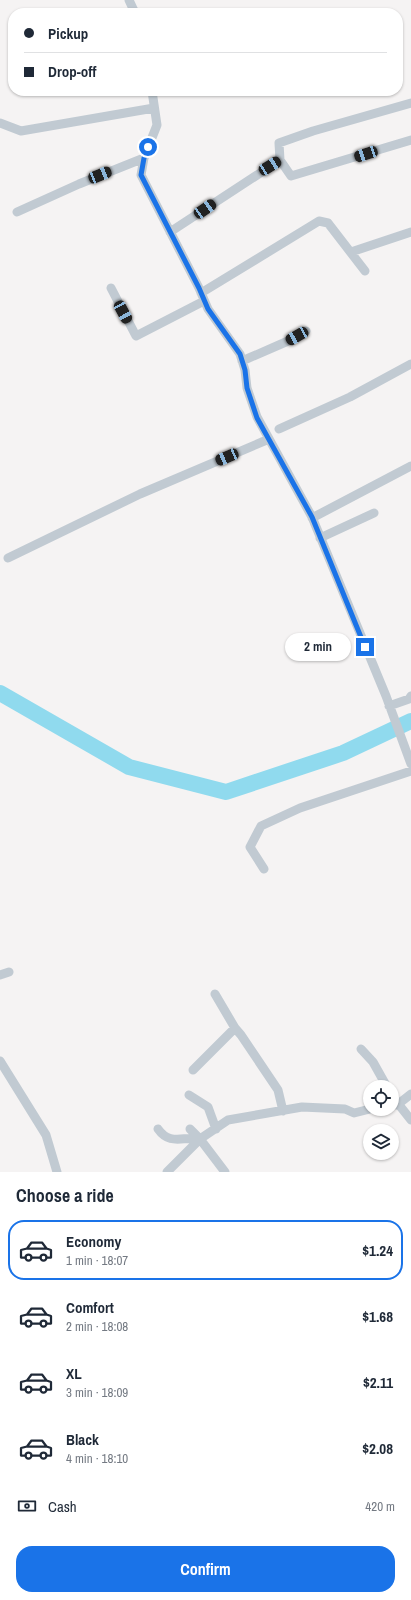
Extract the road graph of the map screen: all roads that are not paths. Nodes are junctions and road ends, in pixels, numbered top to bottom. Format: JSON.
{"nodes":[{"id":1,"x":153,"y":96,"type":"edge"},
{"id":2,"x":411,"y":103,"type":"edge"},
{"id":3,"x":154,"y":108,"type":"junction"},
{"id":4,"x":0,"y":123,"type":"edge"},
{"id":5,"x":411,"y":140,"type":"edge"},
{"id":6,"x":144,"y":158,"type":"junction"},
{"id":7,"x":280,"y":160,"type":"junction"},
{"id":8,"x":17,"y":212,"type":"dead end"},
{"id":9,"x":170,"y":232,"type":"junction"},
{"id":10,"x":411,"y":232,"type":"edge"},
{"id":11,"x":350,"y":252,"type":"junction"},
{"id":12,"x":365,"y":271,"type":"dead end"},
{"id":13,"x":111,"y":288,"type":"dead end"},
{"id":14,"x":203,"y":297,"type":"junction"},
{"id":15,"x":306,"y":331,"type":"dead end"},
{"id":16,"x":242,"y":361,"type":"junction"},
{"id":17,"x":411,"y":364,"type":"edge"},
{"id":18,"x":279,"y":429,"type":"dead end"},
{"id":19,"x":270,"y":439,"type":"junction"},
{"id":20,"x":411,"y":466,"type":"edge"},
{"id":21,"x":374,"y":513,"type":"dead end"},
{"id":22,"x":312,"y":518,"type":"junction"},
{"id":23,"x":320,"y":538,"type":"junction"},
{"id":24,"x":8,"y":558,"type":"dead end"},
{"id":25,"x":410,"y":698,"type":"edge"},
{"id":26,"x":390,"y":706,"type":"junction"},
{"id":27,"x":411,"y":764,"type":"edge"},
{"id":28,"x":411,"y":771,"type":"edge"},
{"id":29,"x":264,"y":869,"type":"dead end"},
{"id":30,"x":9,"y":972,"type":"dead end"},
{"id":31,"x":0,"y":975,"type":"edge"},
{"id":32,"x":215,"y":994,"type":"dead end"},
{"id":33,"x":235,"y":1028,"type":"junction"},
{"id":34,"x":361,"y":1049,"type":"dead end"},
{"id":35,"x":0,"y":1061,"type":"edge"},
{"id":36,"x":193,"y":1070,"type":"dead end"},
{"id":37,"x":383,"y":1080,"type":"edge"},
{"id":38,"x":411,"y":1094,"type":"edge"},
{"id":39,"x":189,"y":1095,"type":"dead end"},
{"id":40,"x":399,"y":1102,"type":"edge"},
{"id":41,"x":399,"y":1108,"type":"edge"},
{"id":42,"x":283,"y":1111,"type":"junction"},
{"id":43,"x":363,"y":1111,"type":"edge"},
{"id":44,"x":411,"y":1120,"type":"edge"},
{"id":45,"x":158,"y":1128,"type":"dead end"},
{"id":46,"x":190,"y":1128,"type":"dead end"},
{"id":47,"x":216,"y":1128,"type":"junction"},
{"id":48,"x":200,"y":1139,"type":"junction"},
{"id":49,"x":57,"y":1172,"type":"edge"},
{"id":50,"x":166,"y":1172,"type":"edge"},
{"id":51,"x":225,"y":1172,"type":"edge"}],
"edges":[{"from":1,"to":3,"type":"street"},
{"from":2,"to":7,"type":"street"},
{"from":3,"to":4,"type":"street"},
{"from":3,"to":6,"type":"street"},
{"from":5,"to":7,"type":"street"},
{"from":6,"to":8,"type":"street"},
{"from":6,"to":9,"type":"street"},
{"from":7,"to":9,"type":"street"},
{"from":9,"to":14,"type":"street"},
{"from":10,"to":11,"type":"street"},
{"from":11,"to":12,"type":"street"},
{"from":11,"to":14,"type":"street"},
{"from":13,"to":14,"type":"street"},
{"from":14,"to":16,"type":"street"},
{"from":15,"to":16,"type":"street"},
{"from":16,"to":19,"type":"street"},
{"from":17,"to":18,"type":"street"},
{"from":19,"to":22,"type":"street"},
{"from":19,"to":24,"type":"street"},
{"from":20,"to":22,"type":"street"},
{"from":21,"to":23,"type":"street"},
{"from":22,"to":23,"type":"street"},
{"from":23,"to":26,"type":"street"},
{"from":25,"to":26,"type":"street"},
{"from":26,"to":27,"type":"street"},
{"from":28,"to":29,"type":"street"},
{"from":30,"to":31,"type":"street"},
{"from":32,"to":33,"type":"street"},
{"from":33,"to":36,"type":"street"},
{"from":33,"to":42,"type":"street"},
{"from":34,"to":37,"type":"street"},
{"from":35,"to":49,"type":"street"},
{"from":38,"to":40,"type":"street"},
{"from":39,"to":47,"type":"street"},
{"from":41,"to":44,"type":"street"},
{"from":42,"to":43,"type":"street"},
{"from":42,"to":47,"type":"street"},
{"from":45,"to":48,"type":"street"},
{"from":46,"to":48,"type":"street"},
{"from":47,"to":48,"type":"street"},
{"from":48,"to":50,"type":"street"},
{"from":48,"to":51,"type":"street"}]}
